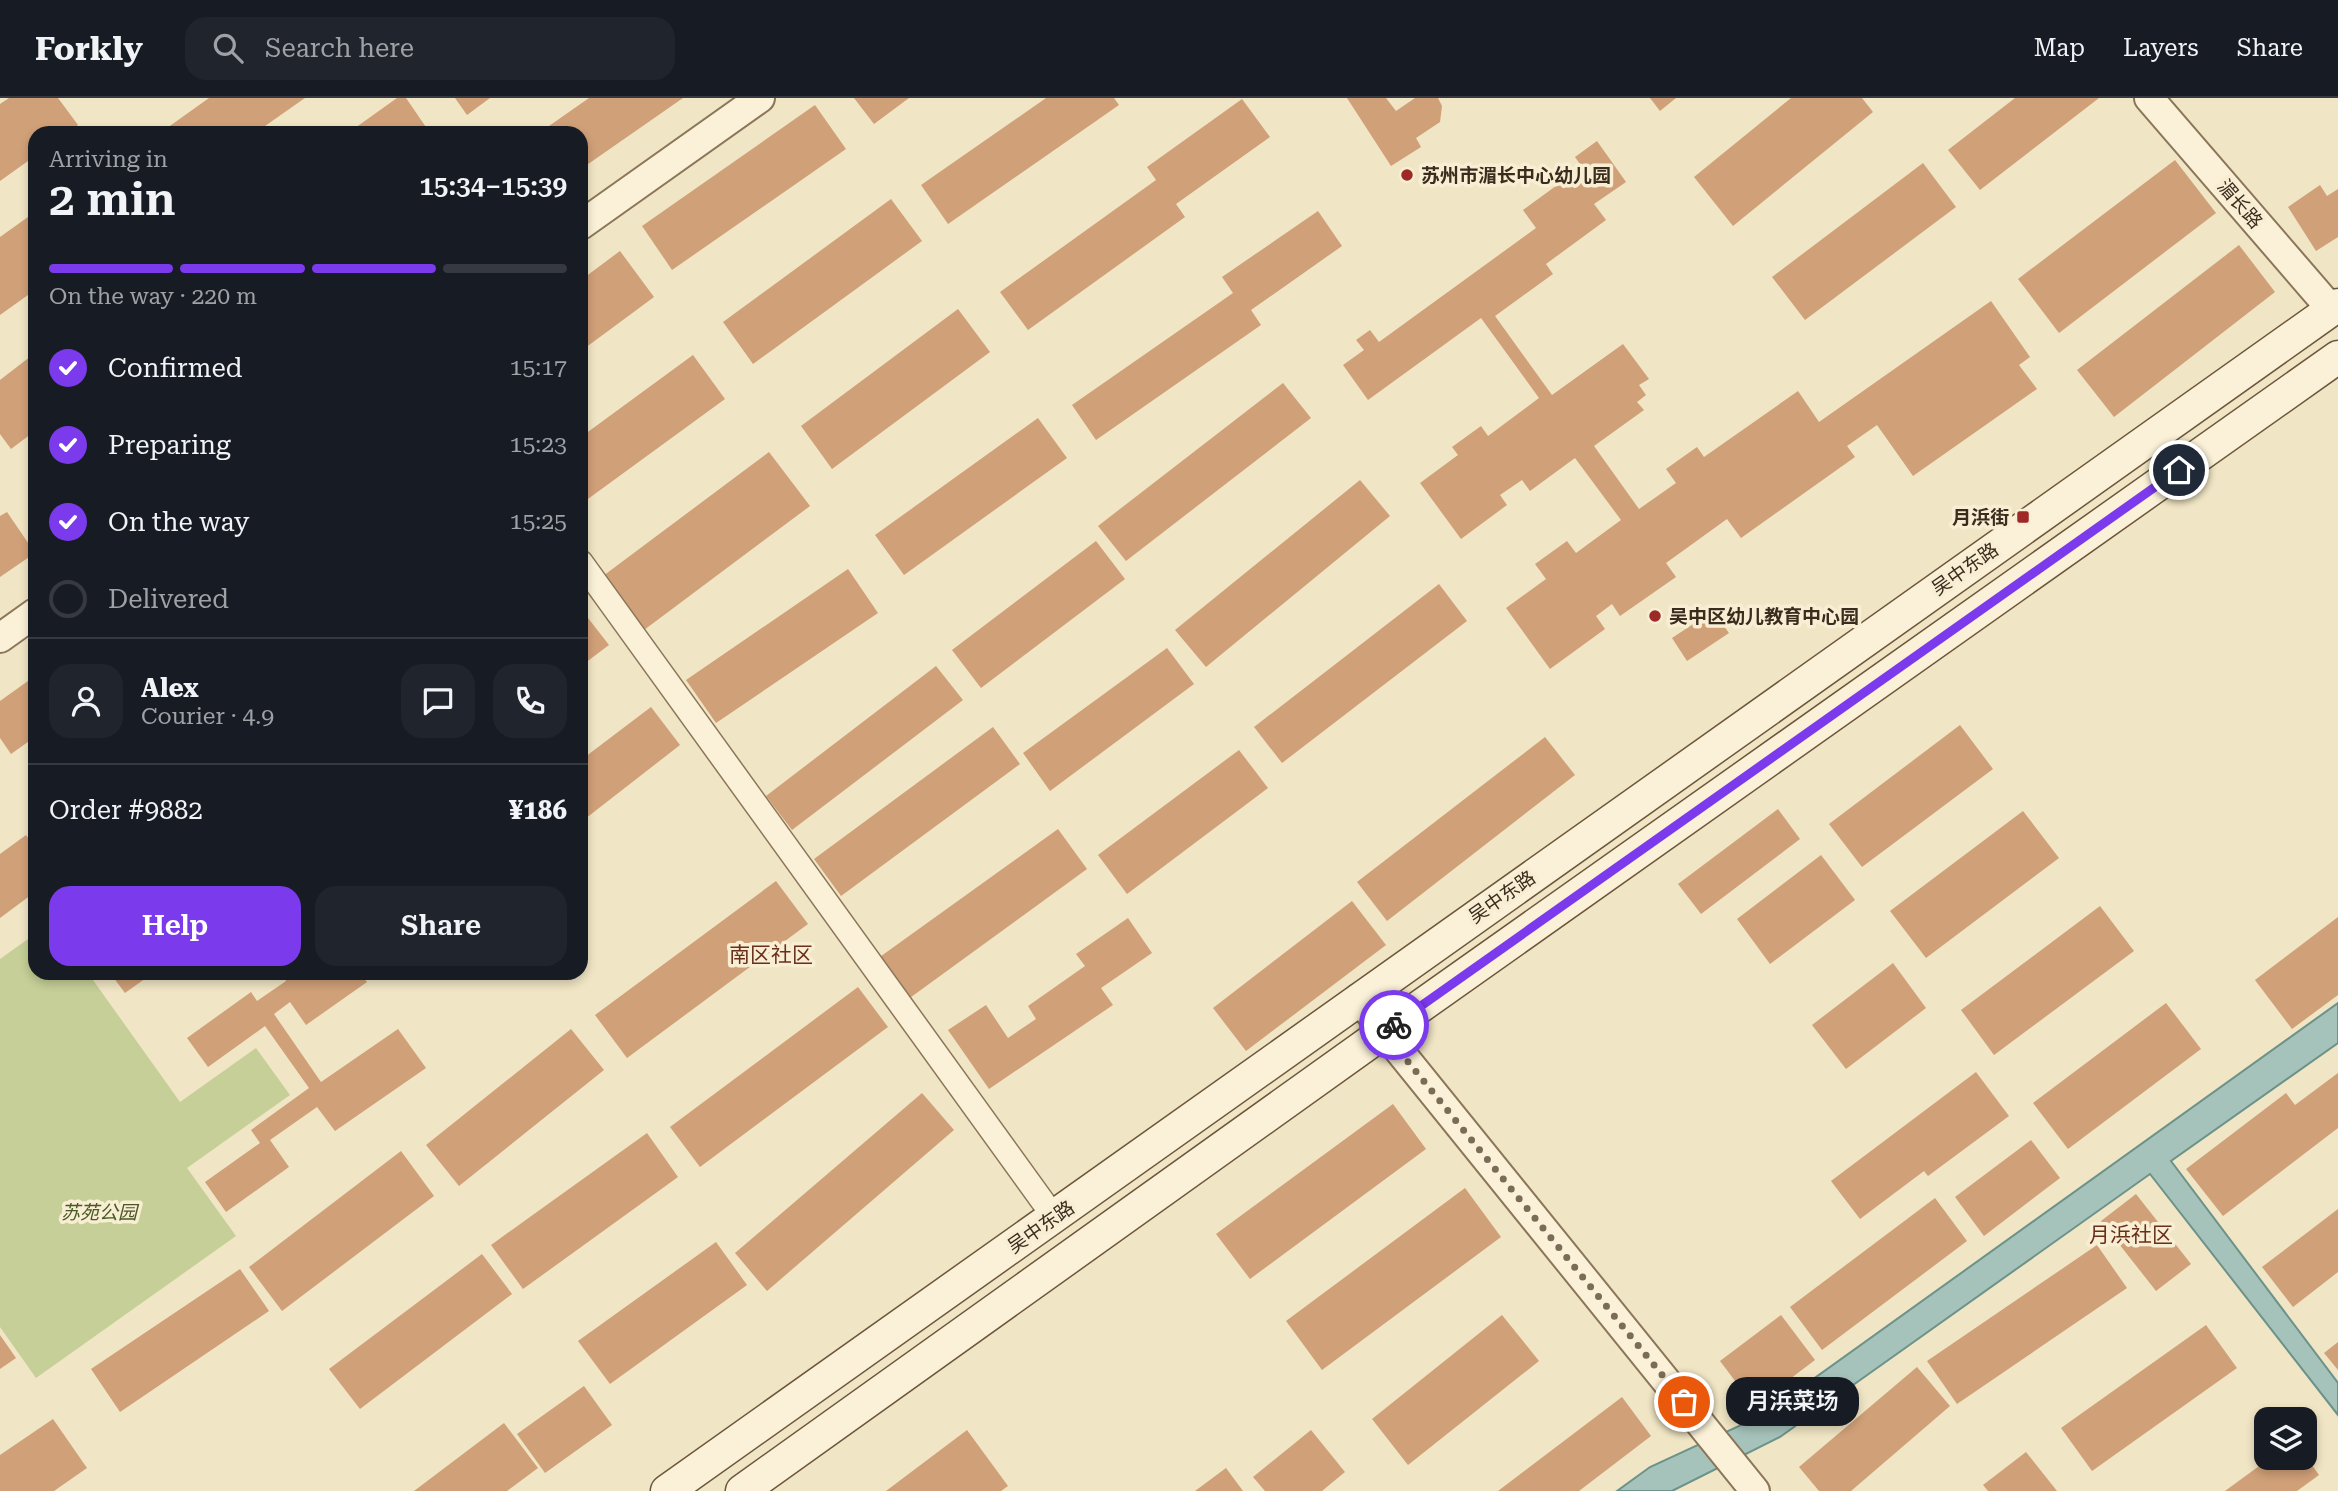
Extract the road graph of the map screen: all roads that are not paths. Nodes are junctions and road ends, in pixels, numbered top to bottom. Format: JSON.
{"nodes":[{"id":1,"x":760,"y":98,"type":"edge"},
{"id":2,"x":2149,"y":98,"type":"edge"},
{"id":3,"x":588,"y":220,"type":"edge"},
{"id":4,"x":2335,"y":307,"type":"edge"},
{"id":5,"x":2338,"y":357,"type":"edge"},
{"id":6,"x":588,"y":572,"type":"edge"},
{"id":7,"x":28,"y":618,"type":"edge"},
{"id":8,"x":0,"y":638,"type":"edge"},
{"id":9,"x":1359,"y":998,"type":"junction"},
{"id":10,"x":1384,"y":1032,"type":"junction"},
{"id":11,"x":1054,"y":1217,"type":"junction"},
{"id":12,"x":1748,"y":1483,"type":"edge"},
{"id":13,"x":667,"y":1491,"type":"edge"},
{"id":14,"x":741,"y":1491,"type":"edge"}],
"edges":[{"from":1,"to":3,"type":"street"},
{"from":2,"to":4,"type":"street","name":"湄长路"},
{"from":4,"to":9,"type":"main road","name":"吴中东路"},
{"from":5,"to":10,"type":"main road"},
{"from":6,"to":11,"type":"street"},
{"from":7,"to":8,"type":"street"},
{"from":9,"to":10,"type":"street"},
{"from":9,"to":11,"type":"main road","name":"吴中东路"},
{"from":10,"to":12,"type":"street"},
{"from":10,"to":14,"type":"main road"},
{"from":11,"to":13,"type":"main road","name":"吴中东路"}]}
